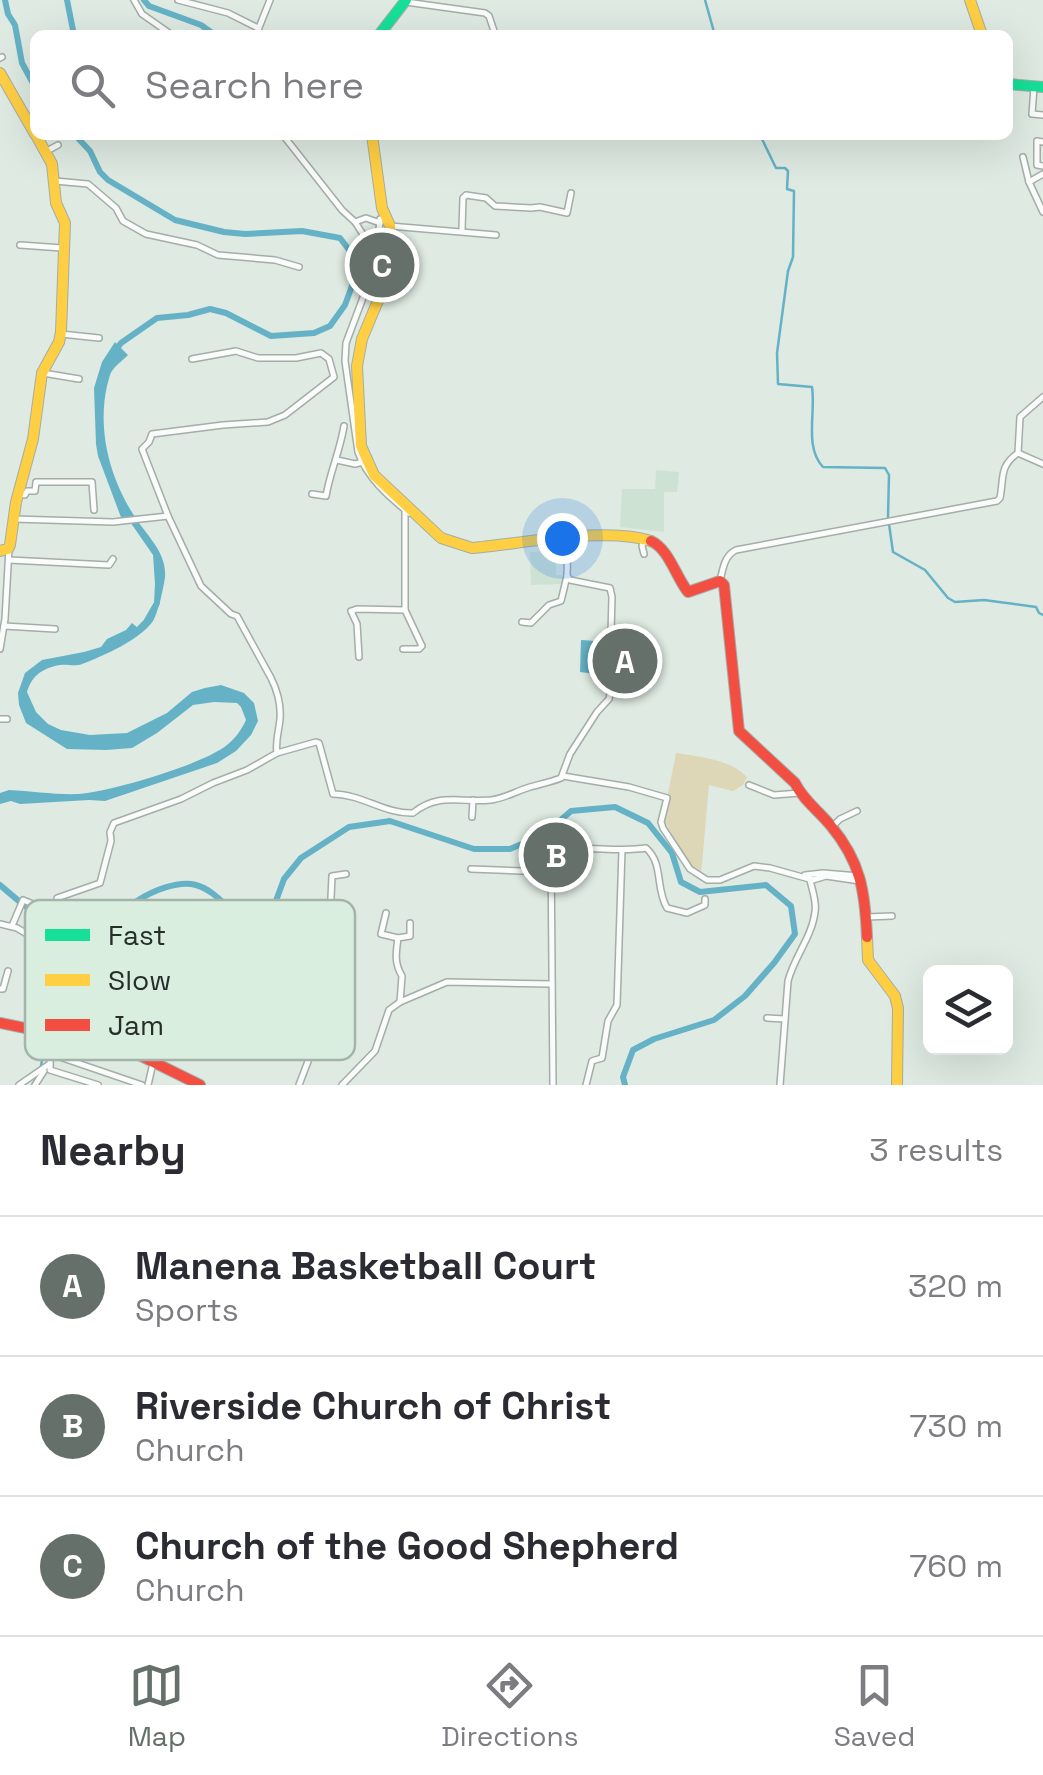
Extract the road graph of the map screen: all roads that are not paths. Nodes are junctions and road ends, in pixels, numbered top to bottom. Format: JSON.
{"nodes":[{"id":1,"x":134,"y":0,"type":"edge"},
{"id":2,"x":178,"y":0,"type":"edge"},
{"id":3,"x":270,"y":0,"type":"edge"},
{"id":4,"x":970,"y":0,"type":"edge"},
{"id":5,"x":406,"y":1,"type":"edge"},
{"id":6,"x":165,"y":30,"type":"edge"},
{"id":7,"x":255,"y":30,"type":"edge"},
{"id":8,"x":257,"y":30,"type":"edge"},
{"id":9,"x":383,"y":30,"type":"edge"},
{"id":10,"x":494,"y":30,"type":"edge"},
{"id":11,"x":980,"y":30,"type":"edge"},
{"id":12,"x":0,"y":73,"type":"edge"},
{"id":13,"x":1013,"y":84,"type":"edge"},
{"id":14,"x":1038,"y":87,"type":"edge"},
{"id":15,"x":1043,"y":115,"type":"edge"},
{"id":16,"x":30,"y":122,"type":"edge"},
{"id":17,"x":287,"y":140,"type":"edge"},
{"id":18,"x":373,"y":140,"type":"edge"},
{"id":19,"x":1043,"y":142,"type":"edge"},
{"id":20,"x":42,"y":143,"type":"edge"},
{"id":21,"x":58,"y":145,"type":"dead end"},
{"id":22,"x":1023,"y":157,"type":"dead end"},
{"id":23,"x":1043,"y":166,"type":"edge"},
{"id":24,"x":1043,"y":174,"type":"edge"},
{"id":25,"x":56,"y":180,"type":"junction"},
{"id":26,"x":1029,"y":182,"type":"junction"},
{"id":27,"x":571,"y":193,"type":"dead end"},
{"id":28,"x":1043,"y":212,"type":"edge"},
{"id":29,"x":384,"y":220,"type":"junction"},
{"id":30,"x":355,"y":222,"type":"junction"},
{"id":31,"x":462,"y":230,"type":"junction"},
{"id":32,"x":496,"y":234,"type":"dead end"},
{"id":33,"x":66,"y":243,"type":"junction"},
{"id":34,"x":20,"y":245,"type":"dead end"},
{"id":35,"x":374,"y":253,"type":"junction"},
{"id":36,"x":300,"y":266,"type":"dead end"},
{"id":37,"x":99,"y":338,"type":"dead end"},
{"id":38,"x":60,"y":340,"type":"junction"},
{"id":39,"x":192,"y":359,"type":"dead end"},
{"id":40,"x":80,"y":378,"type":"dead end"},
{"id":41,"x":348,"y":378,"type":"junction"},
{"id":42,"x":43,"y":379,"type":"junction"},
{"id":43,"x":332,"y":379,"type":"junction"},
{"id":44,"x":354,"y":394,"type":"junction"},
{"id":45,"x":1043,"y":397,"type":"edge"},
{"id":46,"x":344,"y":426,"type":"dead end"},
{"id":47,"x":1018,"y":453,"type":"junction"},
{"id":48,"x":337,"y":460,"type":"junction"},
{"id":49,"x":364,"y":462,"type":"junction"},
{"id":50,"x":1043,"y":464,"type":"edge"},
{"id":51,"x":23,"y":485,"type":"junction"},
{"id":52,"x":312,"y":494,"type":"dead end"},
{"id":53,"x":94,"y":510,"type":"dead end"},
{"id":54,"x":410,"y":512,"type":"junction"},
{"id":55,"x":168,"y":516,"type":"junction"},
{"id":56,"x":15,"y":519,"type":"junction"},
{"id":57,"x":120,"y":522,"type":"junction"},
{"id":58,"x":115,"y":530,"type":"dead end"},
{"id":59,"x":644,"y":538,"type":"junction"},
{"id":60,"x":568,"y":539,"type":"junction"},
{"id":61,"x":8,"y":553,"type":"edge"},
{"id":62,"x":644,"y":554,"type":"dead end"},
{"id":63,"x":113,"y":559,"type":"dead end"},
{"id":64,"x":567,"y":576,"type":"junction"},
{"id":65,"x":720,"y":581,"type":"junction"},
{"id":66,"x":405,"y":610,"type":"junction"},
{"id":67,"x":522,"y":622,"type":"dead end"},
{"id":68,"x":4,"y":626,"type":"junction"},
{"id":69,"x":55,"y":628,"type":"dead end"},
{"id":70,"x":0,"y":649,"type":"edge"},
{"id":71,"x":403,"y":649,"type":"dead end"},
{"id":72,"x":359,"y":656,"type":"dead end"},
{"id":73,"x":276,"y":753,"type":"junction"},
{"id":74,"x":563,"y":776,"type":"junction"},
{"id":75,"x":749,"y":785,"type":"dead end"},
{"id":76,"x":800,"y":793,"type":"junction"},
{"id":77,"x":473,"y":800,"type":"junction"},
{"id":78,"x":857,"y":811,"type":"dead end"},
{"id":79,"x":472,"y":818,"type":"dead end"},
{"id":80,"x":832,"y":827,"type":"junction"},
{"id":81,"x":622,"y":850,"type":"junction"},
{"id":82,"x":539,"y":851,"type":"dead end"},
{"id":83,"x":471,"y":869,"type":"dead end"},
{"id":84,"x":539,"y":871,"type":"junction"},
{"id":85,"x":550,"y":872,"type":"junction"},
{"id":86,"x":346,"y":874,"type":"dead end"},
{"id":87,"x":798,"y":876,"type":"junction"},
{"id":88,"x":809,"y":877,"type":"junction"},
{"id":89,"x":861,"y":879,"type":"junction"},
{"id":90,"x":706,"y":899,"type":"dead end"},
{"id":91,"x":57,"y":900,"type":"edge"},
{"id":92,"x":331,"y":900,"type":"edge"},
{"id":93,"x":25,"y":901,"type":"edge"},
{"id":94,"x":386,"y":913,"type":"dead end"},
{"id":95,"x":892,"y":916,"type":"dead end"},
{"id":96,"x":866,"y":917,"type":"junction"},
{"id":97,"x":410,"y":923,"type":"dead end"},
{"id":98,"x":0,"y":924,"type":"edge"},
{"id":99,"x":12,"y":926,"type":"junction"},
{"id":100,"x":25,"y":935,"type":"edge"},
{"id":101,"x":398,"y":938,"type":"junction"},
{"id":102,"x":8,"y":971,"type":"dead end"},
{"id":103,"x":552,"y":984,"type":"junction"},
{"id":104,"x":0,"y":989,"type":"edge"},
{"id":105,"x":400,"y":1002,"type":"junction"},
{"id":106,"x":768,"y":1018,"type":"dead end"},
{"id":107,"x":784,"y":1019,"type":"junction"},
{"id":108,"x":0,"y":1024,"type":"edge"},
{"id":109,"x":25,"y":1028,"type":"edge"},
{"id":110,"x":48,"y":1060,"type":"edge"},
{"id":111,"x":69,"y":1060,"type":"edge"},
{"id":112,"x":154,"y":1060,"type":"joint"},
{"id":113,"x":308,"y":1060,"type":"edge"},
{"id":114,"x":47,"y":1068,"type":"junction"},
{"id":115,"x":81,"y":1082,"type":"edge"},
{"id":116,"x":36,"y":1083,"type":"edge"},
{"id":117,"x":19,"y":1085,"type":"edge"},
{"id":118,"x":98,"y":1085,"type":"edge"},
{"id":119,"x":145,"y":1085,"type":"edge"},
{"id":120,"x":200,"y":1085,"type":"edge"},
{"id":121,"x":299,"y":1085,"type":"edge"},
{"id":122,"x":342,"y":1085,"type":"edge"},
{"id":123,"x":553,"y":1085,"type":"edge"},
{"id":124,"x":586,"y":1085,"type":"edge"},
{"id":125,"x":780,"y":1085,"type":"edge"},
{"id":126,"x":898,"y":1085,"type":"edge"}],
"edges":[{"from":1,"to":6,"type":"street"},
{"from":2,"to":7,"type":"street"},
{"from":3,"to":8,"type":"street"},
{"from":4,"to":11,"type":"street"},
{"from":5,"to":9,"type":"street"},
{"from":5,"to":10,"type":"street"},
{"from":12,"to":16,"type":"street"},
{"from":13,"to":14,"type":"street"},
{"from":14,"to":15,"type":"street"},
{"from":17,"to":30,"type":"street"},
{"from":18,"to":29,"type":"street"},
{"from":19,"to":23,"type":"street"},
{"from":20,"to":21,"type":"street"},
{"from":20,"to":25,"type":"street"},
{"from":22,"to":26,"type":"street"},
{"from":24,"to":26,"type":"street"},
{"from":25,"to":33,"type":"street"},
{"from":25,"to":36,"type":"street"},
{"from":26,"to":28,"type":"street"},
{"from":27,"to":31,"type":"street"},
{"from":29,"to":30,"type":"street"},
{"from":29,"to":31,"type":"street"},
{"from":29,"to":35,"type":"street"},
{"from":29,"to":44,"type":"street"},
{"from":30,"to":35,"type":"street"},
{"from":31,"to":32,"type":"street"},
{"from":33,"to":34,"type":"street"},
{"from":33,"to":38,"type":"street"},
{"from":35,"to":41,"type":"street"},
{"from":37,"to":38,"type":"street"},
{"from":38,"to":42,"type":"street"},
{"from":39,"to":43,"type":"street"},
{"from":40,"to":42,"type":"street"},
{"from":41,"to":43,"type":"street"},
{"from":41,"to":44,"type":"street"},
{"from":42,"to":51,"type":"street"},
{"from":43,"to":55,"type":"street"},
{"from":44,"to":49,"type":"street"},
{"from":45,"to":47,"type":"street"},
{"from":46,"to":48,"type":"street"},
{"from":47,"to":50,"type":"street"},
{"from":47,"to":65,"type":"street"},
{"from":48,"to":49,"type":"street"},
{"from":48,"to":52,"type":"street"},
{"from":49,"to":54,"type":"street"},
{"from":51,"to":53,"type":"street"},
{"from":51,"to":56,"type":"street"},
{"from":54,"to":60,"type":"street"},
{"from":54,"to":66,"type":"street"},
{"from":55,"to":57,"type":"street"},
{"from":55,"to":73,"type":"street"},
{"from":56,"to":57,"type":"street"},
{"from":56,"to":61,"type":"street"},
{"from":57,"to":58,"type":"street"},
{"from":59,"to":60,"type":"street"},
{"from":59,"to":62,"type":"street"},
{"from":59,"to":65,"type":"street"},
{"from":60,"to":64,"type":"street"},
{"from":61,"to":63,"type":"street"},
{"from":61,"to":68,"type":"street"},
{"from":64,"to":67,"type":"street"},
{"from":64,"to":74,"type":"street"},
{"from":65,"to":76,"type":"street"},
{"from":66,"to":71,"type":"street"},
{"from":66,"to":72,"type":"street"},
{"from":68,"to":69,"type":"street"},
{"from":68,"to":70,"type":"street"},
{"from":73,"to":77,"type":"street"},
{"from":73,"to":91,"type":"street"},
{"from":74,"to":77,"type":"street"},
{"from":74,"to":87,"type":"street"},
{"from":75,"to":76,"type":"street"},
{"from":76,"to":80,"type":"street"},
{"from":77,"to":79,"type":"street"},
{"from":78,"to":80,"type":"street"},
{"from":80,"to":89,"type":"street"},
{"from":81,"to":85,"type":"street"},
{"from":81,"to":90,"type":"street"},
{"from":81,"to":124,"type":"street"},
{"from":82,"to":84,"type":"street"},
{"from":83,"to":84,"type":"street"},
{"from":84,"to":85,"type":"street"},
{"from":85,"to":103,"type":"street"},
{"from":86,"to":92,"type":"street"},
{"from":87,"to":88,"type":"street"},
{"from":87,"to":89,"type":"street"},
{"from":88,"to":89,"type":"street"},
{"from":88,"to":107,"type":"street"},
{"from":89,"to":96,"type":"street"},
{"from":93,"to":99,"type":"street"},
{"from":94,"to":101,"type":"street"},
{"from":95,"to":96,"type":"street"},
{"from":96,"to":126,"type":"street"},
{"from":97,"to":101,"type":"street"},
{"from":98,"to":99,"type":"street"},
{"from":99,"to":100,"type":"street"},
{"from":101,"to":105,"type":"street"},
{"from":102,"to":104,"type":"street"},
{"from":103,"to":105,"type":"street"},
{"from":103,"to":123,"type":"street"},
{"from":105,"to":122,"type":"street"},
{"from":106,"to":107,"type":"street"},
{"from":107,"to":125,"type":"street"},
{"from":108,"to":109,"type":"street"},
{"from":110,"to":114,"type":"street"},
{"from":111,"to":119,"type":"street"},
{"from":112,"to":119,"type":"street"},
{"from":112,"to":120,"type":"street"},
{"from":113,"to":121,"type":"street"},
{"from":114,"to":115,"type":"street"},
{"from":114,"to":116,"type":"street"},
{"from":114,"to":117,"type":"street"},
{"from":115,"to":118,"type":"street"}]}
